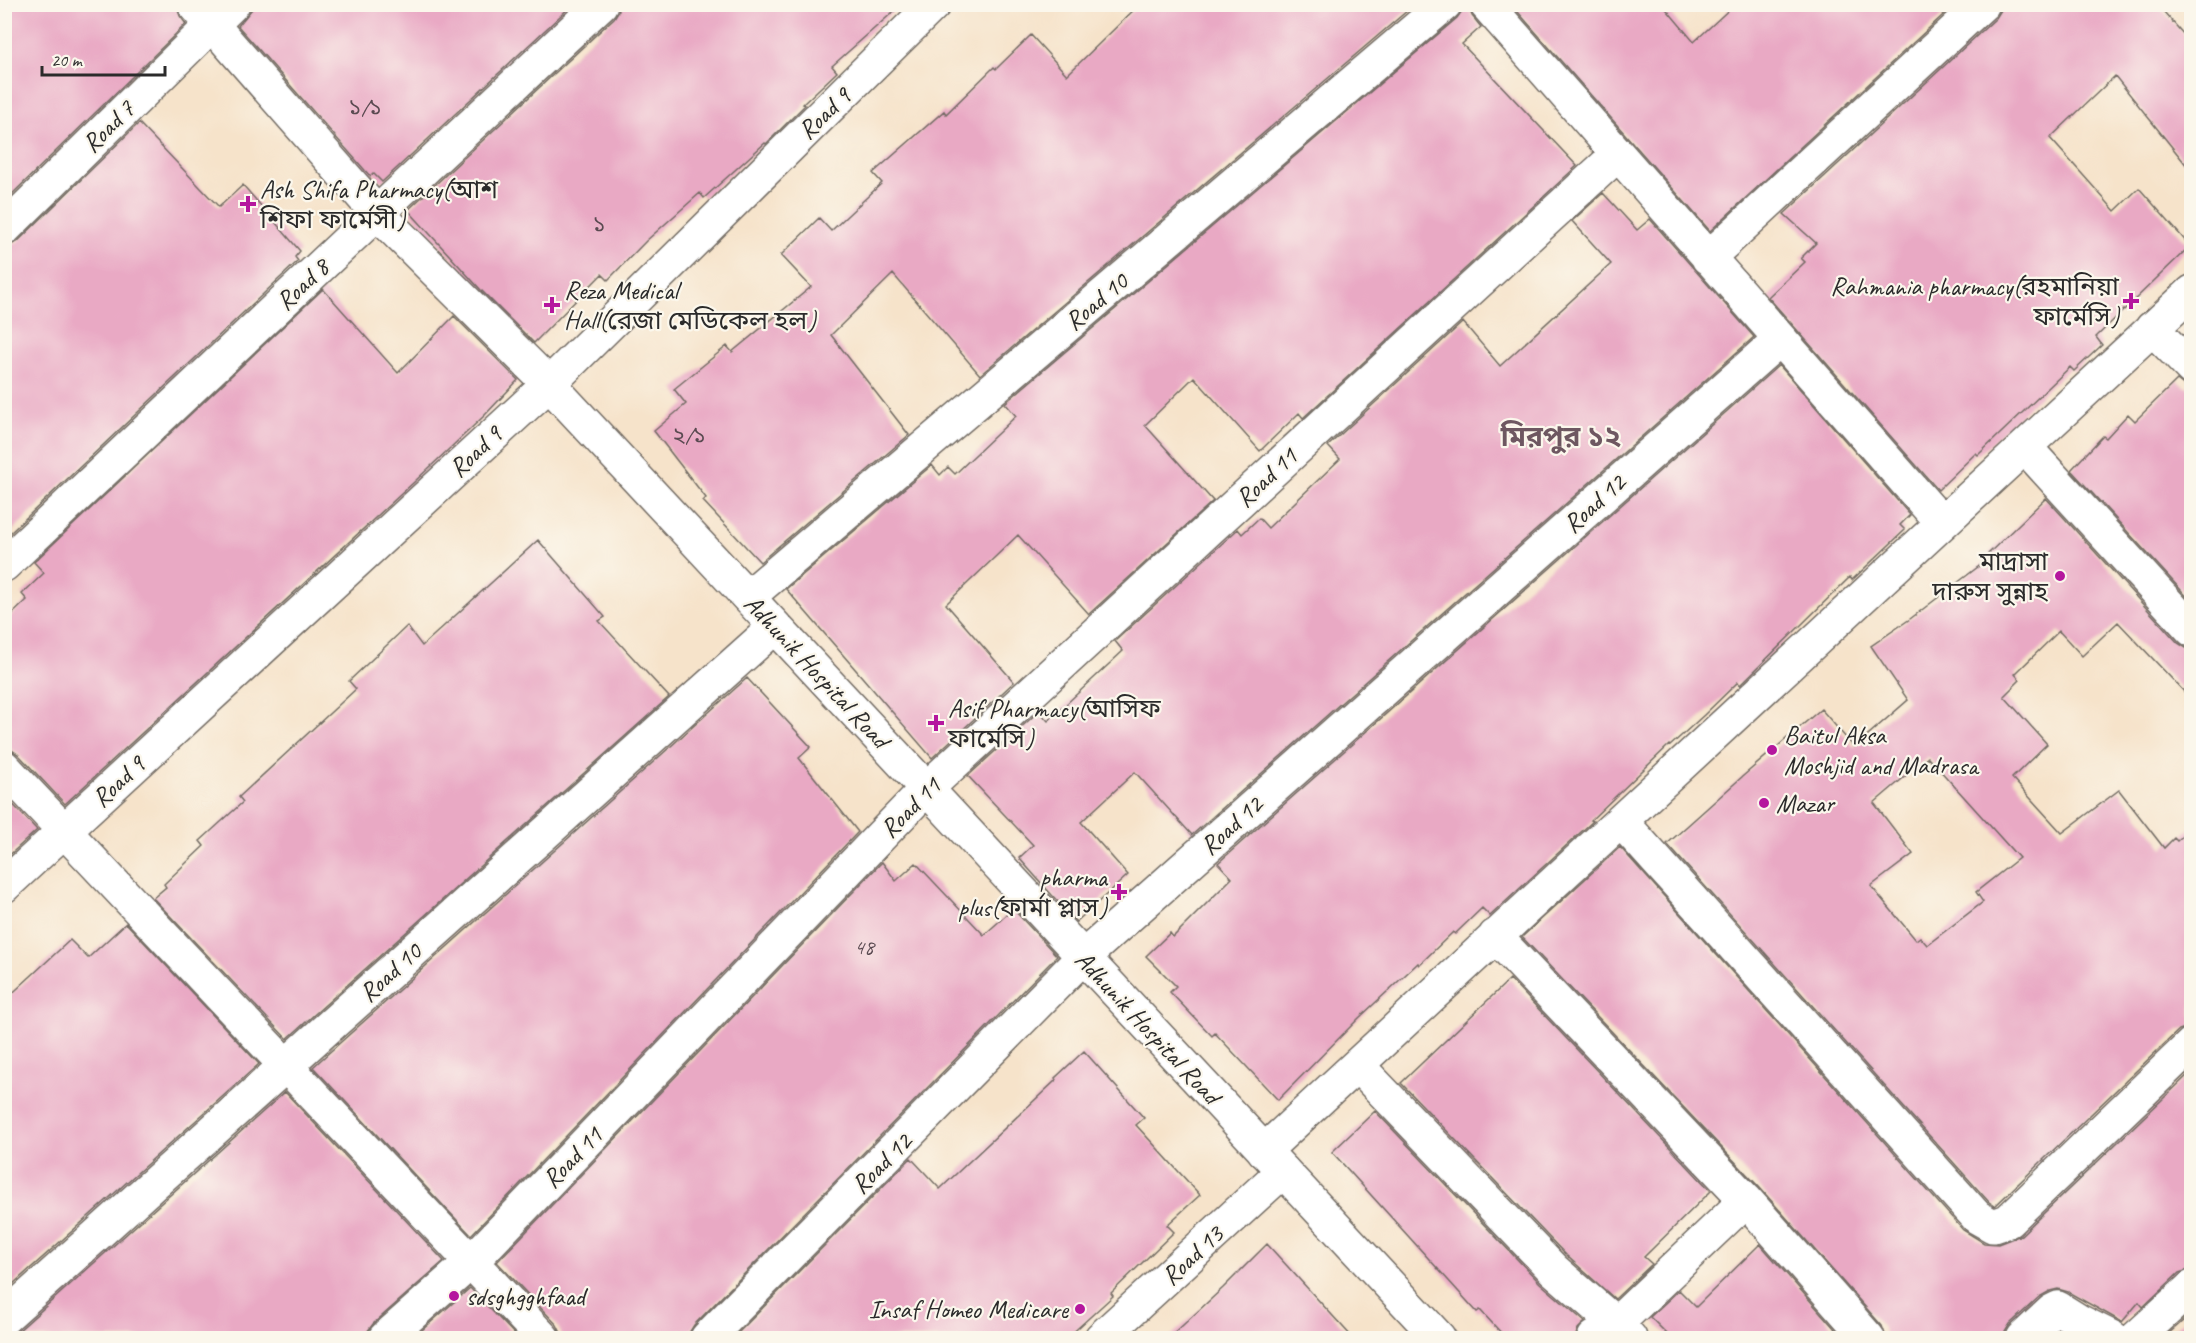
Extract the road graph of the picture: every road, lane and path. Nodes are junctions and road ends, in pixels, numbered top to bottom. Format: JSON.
{"nodes":[{"id":1,"x":601,"y":4,"type":"edge"},
{"id":2,"x":934,"y":4,"type":"edge"},
{"id":3,"x":1445,"y":4,"type":"edge"},
{"id":4,"x":1486,"y":4,"type":"edge"},
{"id":5,"x":1983,"y":4,"type":"edge"},
{"id":6,"x":213,"y":11,"type":"edge"},
{"id":7,"x":1617,"y":155,"type":"junction"},
{"id":8,"x":377,"y":213,"type":"junction"},
{"id":9,"x":4,"y":229,"type":"edge"},
{"id":10,"x":1708,"y":258,"type":"junction"},
{"id":11,"x":2192,"y":292,"type":"edge"},
{"id":12,"x":2152,"y":328,"type":"junction"},
{"id":13,"x":1780,"y":339,"type":"junction"},
{"id":14,"x":2192,"y":369,"type":"edge"},
{"id":15,"x":549,"y":384,"type":"junction"},
{"id":16,"x":2025,"y":447,"type":"junction"},
{"id":17,"x":1942,"y":523,"type":"junction"},
{"id":18,"x":4,"y":565,"type":"edge"},
{"id":19,"x":748,"y":597,"type":"junction"},
{"id":20,"x":775,"y":627,"type":"junction"},
{"id":21,"x":2192,"y":630,"type":"edge"},
{"id":22,"x":4,"y":766,"type":"edge"},
{"id":23,"x":926,"y":789,"type":"junction"},
{"id":24,"x":1621,"y":821,"type":"junction"},
{"id":25,"x":65,"y":831,"type":"junction"},
{"id":26,"x":4,"y":886,"type":"edge"},
{"id":27,"x":1495,"y":936,"type":"junction"},
{"id":28,"x":1083,"y":957,"type":"junction"},
{"id":29,"x":2192,"y":1044,"type":"edge"},
{"id":30,"x":1357,"y":1065,"type":"junction"},
{"id":31,"x":286,"y":1066,"type":"junction"},
{"id":32,"x":1274,"y":1161,"type":"junction"},
{"id":33,"x":1746,"y":1200,"type":"junction"},
{"id":34,"x":471,"y":1262,"type":"junction"},
{"id":35,"x":2192,"y":1287,"type":"edge"},
{"id":36,"x":4,"y":1318,"type":"edge"},
{"id":37,"x":1614,"y":1334,"type":"edge"},
{"id":38,"x":385,"y":1338,"type":"edge"},
{"id":39,"x":543,"y":1338,"type":"edge"},
{"id":40,"x":707,"y":1338,"type":"edge"},
{"id":41,"x":1101,"y":1338,"type":"edge"},
{"id":42,"x":1439,"y":1338,"type":"edge"},
{"id":43,"x":1868,"y":1338,"type":"edge"},
{"id":44,"x":2023,"y":1338,"type":"edge"},
{"id":45,"x":2113,"y":1338,"type":"edge"},
{"id":46,"x":2130,"y":1338,"type":"edge"},
{"id":47,"x":2136,"y":1338,"type":"edge"}],
"edges":[{"from":1,"to":8,"type":"street","name":"Road 8"},
{"from":2,"to":15,"type":"street","name":"Road 9"},
{"from":3,"to":19,"type":"street","name":"Road 10"},
{"from":4,"to":7,"type":"street"},
{"from":5,"to":10,"type":"street"},
{"from":6,"to":8,"type":"street","name":"Adhunik Hospital Road"},
{"from":6,"to":9,"type":"street","name":"Road 7"},
{"from":7,"to":10,"type":"street"},
{"from":7,"to":23,"type":"street","name":"Road 11"},
{"from":8,"to":15,"type":"street","name":"Adhunik Hospital Road"},
{"from":8,"to":18,"type":"street","name":"Road 8"},
{"from":10,"to":13,"type":"street"},
{"from":11,"to":12,"type":"street","name":"Road 13"},
{"from":12,"to":14,"type":"street"},
{"from":12,"to":16,"type":"street","name":"Road 13"},
{"from":13,"to":17,"type":"street"},
{"from":13,"to":28,"type":"street","name":"Road 12"},
{"from":15,"to":19,"type":"street","name":"Adhunik Hospital Road"},
{"from":15,"to":25,"type":"street","name":"Road 9"},
{"from":16,"to":17,"type":"street","name":"Road 13"},
{"from":16,"to":21,"type":"street"},
{"from":17,"to":24,"type":"street","name":"Road 13"},
{"from":19,"to":20,"type":"street","name":"Adhunik Hospital Road"},
{"from":20,"to":23,"type":"street","name":"Adhunik Hospital Road"},
{"from":20,"to":31,"type":"street","name":"Road 10"},
{"from":22,"to":25,"type":"street"},
{"from":23,"to":28,"type":"street","name":"Adhunik Hospital Road"},
{"from":23,"to":34,"type":"street","name":"Road 11"},
{"from":24,"to":27,"type":"street","name":"Road 13"},
{"from":24,"to":29,"type":"street"},
{"from":25,"to":26,"type":"street","name":"Road 9"},
{"from":25,"to":31,"type":"street"},
{"from":27,"to":30,"type":"street","name":"Road 13"},
{"from":27,"to":33,"type":"street"},
{"from":28,"to":32,"type":"street","name":"Adhunik Hospital Road"},
{"from":28,"to":40,"type":"street","name":"Road 12"},
{"from":30,"to":32,"type":"street","name":"Road 13"},
{"from":30,"to":37,"type":"street"},
{"from":31,"to":34,"type":"street"},
{"from":31,"to":36,"type":"street","name":"Road 10"},
{"from":32,"to":41,"type":"street","name":"Road 13"},
{"from":32,"to":42,"type":"street","name":"Adhunik Hospital Road"},
{"from":33,"to":37,"type":"street"},
{"from":33,"to":43,"type":"street"},
{"from":34,"to":38,"type":"street","name":"Road 11"},
{"from":34,"to":39,"type":"street"},
{"from":35,"to":47,"type":"street"},
{"from":44,"to":45,"type":"street"},
{"from":46,"to":47,"type":"street"}]}
